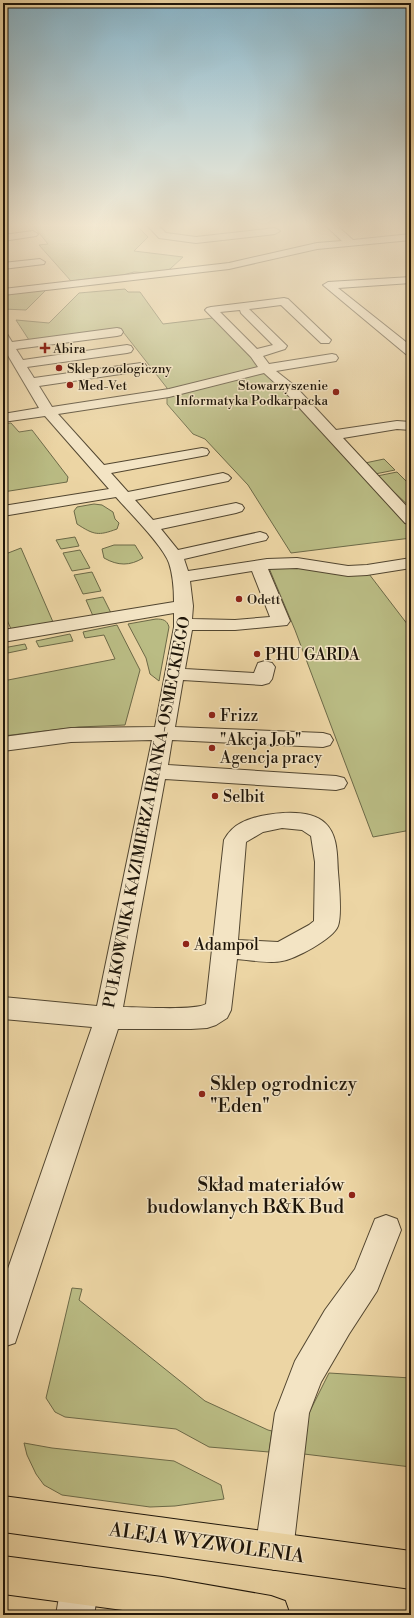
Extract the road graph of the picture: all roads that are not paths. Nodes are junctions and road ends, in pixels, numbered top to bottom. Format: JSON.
{"nodes":[{"id":1,"x":345,"y":299,"type":"edge"},
{"id":2,"x":245,"y":311,"type":"dead end"},
{"id":3,"x":117,"y":332,"type":"dead end"},
{"id":4,"x":325,"y":340,"type":"dead end"},
{"id":5,"x":6,"y":342,"type":"edge"},
{"id":6,"x":127,"y":349,"type":"dead end"},
{"id":7,"x":411,"y":352,"type":"edge"},
{"id":8,"x":255,"y":354,"type":"junction"},
{"id":9,"x":332,"y":358,"type":"dead end"},
{"id":10,"x":19,"y":364,"type":"junction"},
{"id":11,"x":141,"y":367,"type":"dead end"},
{"id":12,"x":266,"y":369,"type":"junction"},
{"id":13,"x":30,"y":383,"type":"junction"},
{"id":14,"x":46,"y":408,"type":"junction"},
{"id":15,"x":3,"y":418,"type":"edge"},
{"id":16,"x":411,"y":426,"type":"edge"},
{"id":17,"x":332,"y":435,"type":"junction"},
{"id":18,"x":202,"y":452,"type":"dead end"},
{"id":19,"x":100,"y":470,"type":"junction"},
{"id":20,"x":223,"y":478,"type":"dead end"},
{"id":21,"x":122,"y":494,"type":"junction"},
{"id":22,"x":236,"y":508,"type":"dead end"},
{"id":23,"x":3,"y":511,"type":"edge"},
{"id":24,"x":411,"y":520,"type":"edge"},
{"id":25,"x":150,"y":526,"type":"junction"},
{"id":26,"x":260,"y":537,"type":"dead end"},
{"id":27,"x":173,"y":556,"type":"junction"},
{"id":28,"x":411,"y":563,"type":"edge"},
{"id":29,"x":258,"y":565,"type":"junction"},
{"id":30,"x":180,"y":577,"type":"junction"},
{"id":31,"x":184,"y":606,"type":"junction"},
{"id":32,"x":183,"y":624,"type":"junction"},
{"id":33,"x":3,"y":636,"type":"edge"},
{"id":34,"x":265,"y":667,"type":"dead end"},
{"id":35,"x":175,"y":674,"type":"junction"},
{"id":36,"x":163,"y":733,"type":"junction"},
{"id":37,"x":323,"y":740,"type":"dead end"},
{"id":38,"x":3,"y":744,"type":"edge"},
{"id":39,"x":156,"y":771,"type":"junction"},
{"id":40,"x":336,"y":783,"type":"dead end"},
{"id":41,"x":225,"y":949,"type":"junction"},
{"id":42,"x":3,"y":1008,"type":"edge"},
{"id":43,"x":108,"y":1018,"type":"junction"},
{"id":44,"x":386,"y":1230,"type":"dead end"},
{"id":45,"x":3,"y":1332,"type":"edge"},
{"id":46,"x":3,"y":1514,"type":"edge"},
{"id":47,"x":274,"y":1551,"type":"junction"},
{"id":48,"x":411,"y":1570,"type":"edge"},
{"id":49,"x":3,"y":1575,"type":"edge"},
{"id":50,"x":77,"y":1600,"type":"edge"},
{"id":51,"x":271,"y":1615,"type":"edge"}],
"edges":[{"from":1,"to":7,"type":"street"},
{"from":2,"to":8,"type":"street"},
{"from":3,"to":5,"type":"street"},
{"from":4,"to":8,"type":"street"},
{"from":5,"to":10,"type":"street","name":"PUŁKOWNIKA KAZIMIERZA IRANKA-OSMECKIEGO"},
{"from":6,"to":10,"type":"street"},
{"from":8,"to":12,"type":"street"},
{"from":9,"to":12,"type":"street"},
{"from":10,"to":13,"type":"street","name":"PUŁKOWNIKA KAZIMIERZA IRANKA-OSMECKIEGO"},
{"from":11,"to":13,"type":"street"},
{"from":12,"to":14,"type":"street"},
{"from":12,"to":17,"type":"street"},
{"from":13,"to":14,"type":"street","name":"PUŁKOWNIKA KAZIMIERZA IRANKA-OSMECKIEGO"},
{"from":14,"to":15,"type":"street"},
{"from":14,"to":19,"type":"street","name":"PUŁKOWNIKA KAZIMIERZA IRANKA-OSMECKIEGO"},
{"from":16,"to":17,"type":"street"},
{"from":17,"to":24,"type":"street"},
{"from":18,"to":19,"type":"street"},
{"from":19,"to":21,"type":"street","name":"PUŁKOWNIKA KAZIMIERZA IRANKA-OSMECKIEGO"},
{"from":20,"to":21,"type":"street"},
{"from":21,"to":23,"type":"street"},
{"from":21,"to":25,"type":"street","name":"PUŁKOWNIKA KAZIMIERZA IRANKA-OSMECKIEGO"},
{"from":22,"to":25,"type":"street"},
{"from":25,"to":27,"type":"street","name":"PUŁKOWNIKA KAZIMIERZA IRANKA-OSMECKIEGO"},
{"from":26,"to":27,"type":"street"},
{"from":27,"to":30,"type":"street","name":"PUŁKOWNIKA KAZIMIERZA IRANKA-OSMECKIEGO"},
{"from":28,"to":29,"type":"street"},
{"from":29,"to":30,"type":"street"},
{"from":29,"to":32,"type":"street"},
{"from":30,"to":31,"type":"street","name":"PUŁKOWNIKA KAZIMIERZA IRANKA-OSMECKIEGO"},
{"from":31,"to":32,"type":"street","name":"PUŁKOWNIKA KAZIMIERZA IRANKA-OSMECKIEGO"},
{"from":31,"to":33,"type":"street"},
{"from":32,"to":35,"type":"street","name":"PUŁKOWNIKA KAZIMIERZA IRANKA-OSMECKIEGO"},
{"from":34,"to":35,"type":"street"},
{"from":35,"to":36,"type":"street","name":"PUŁKOWNIKA KAZIMIERZA IRANKA-OSMECKIEGO"},
{"from":36,"to":37,"type":"street"},
{"from":36,"to":38,"type":"street"},
{"from":36,"to":39,"type":"street","name":"PUŁKOWNIKA KAZIMIERZA IRANKA-OSMECKIEGO"},
{"from":39,"to":40,"type":"street"},
{"from":39,"to":43,"type":"street","name":"PUŁKOWNIKA KAZIMIERZA IRANKA-OSMECKIEGO"},
{"from":41,"to":41,"type":"street"},
{"from":41,"to":43,"type":"street"},
{"from":42,"to":43,"type":"street"},
{"from":43,"to":45,"type":"street","name":"PUŁKOWNIKA KAZIMIERZA IRANKA-OSMECKIEGO"},
{"from":44,"to":47,"type":"street"},
{"from":46,"to":47,"type":"main road","name":"ALEJA WYZWOLENIA"},
{"from":47,"to":48,"type":"main road","name":"ALEJA WYZWOLENIA"},
{"from":49,"to":50,"type":"main road"},
{"from":50,"to":51,"type":"main road"}]}
